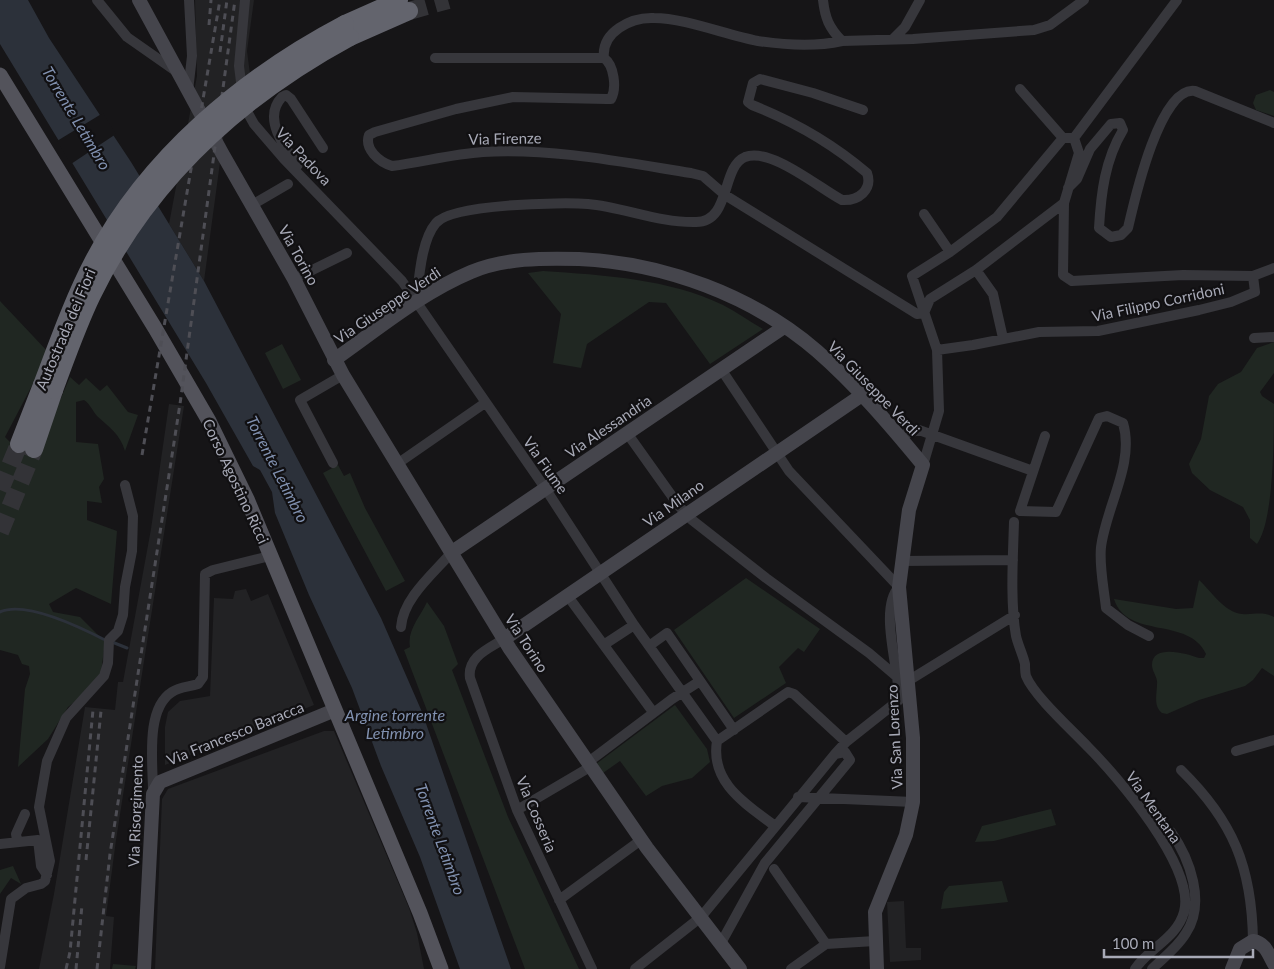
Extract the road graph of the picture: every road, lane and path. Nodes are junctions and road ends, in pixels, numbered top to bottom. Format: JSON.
{"nodes":[{"id":1,"x":97,"y":0,"type":"edge"},
{"id":2,"x":139,"y":0,"type":"edge"},
{"id":3,"x":189,"y":0,"type":"edge"},
{"id":4,"x":245,"y":0,"type":"edge"},
{"id":5,"x":823,"y":0,"type":"edge"},
{"id":6,"x":920,"y":0,"type":"edge"},
{"id":7,"x":1084,"y":0,"type":"edge"},
{"id":8,"x":1177,"y":0,"type":"edge"},
{"id":9,"x":404,"y":6,"type":"tunnel mouth"},
{"id":10,"x":842,"y":40,"type":"junction"},
{"id":11,"x":892,"y":40,"type":"junction"},
{"id":12,"x":435,"y":58,"type":"dead end"},
{"id":13,"x":604,"y":58,"type":"junction"},
{"id":14,"x":179,"y":74,"type":"junction"},
{"id":15,"x":0,"y":75,"type":"edge"},
{"id":16,"x":1020,"y":89,"type":"dead end"},
{"id":17,"x":188,"y":91,"type":"junction"},
{"id":18,"x":863,"y":110,"type":"dead end"},
{"id":19,"x":1274,"y":123,"type":"edge"},
{"id":20,"x":1063,"y":138,"type":"junction"},
{"id":21,"x":1074,"y":138,"type":"junction"},
{"id":22,"x":322,"y":148,"type":"dead end"},
{"id":23,"x":301,"y":176,"type":"junction"},
{"id":24,"x":288,"y":184,"type":"dead end"},
{"id":25,"x":1068,"y":188,"type":"junction"},
{"id":26,"x":725,"y":195,"type":"junction"},
{"id":27,"x":1064,"y":203,"type":"junction"},
{"id":28,"x":252,"y":205,"type":"junction"},
{"id":29,"x":924,"y":214,"type":"dead end"},
{"id":30,"x":950,"y":252,"type":"junction"},
{"id":31,"x":347,"y":253,"type":"dead end"},
{"id":32,"x":1274,"y":268,"type":"edge"},
{"id":33,"x":976,"y":270,"type":"junction"},
{"id":34,"x":1253,"y":276,"type":"junction"},
{"id":35,"x":294,"y":279,"type":"junction"},
{"id":36,"x":416,"y":303,"type":"junction"},
{"id":37,"x":924,"y":313,"type":"junction"},
{"id":38,"x":784,"y":327,"type":"junction"},
{"id":39,"x":1274,"y":337,"type":"edge"},
{"id":40,"x":1003,"y":338,"type":"junction"},
{"id":41,"x":1254,"y":338,"type":"dead end"},
{"id":42,"x":937,"y":350,"type":"junction"},
{"id":43,"x":334,"y":360,"type":"junction"},
{"id":44,"x":721,"y":369,"type":"junction"},
{"id":45,"x":343,"y":375,"type":"junction"},
{"id":46,"x":862,"y":395,"type":"junction"},
{"id":47,"x":485,"y":404,"type":"junction"},
{"id":48,"x":627,"y":433,"type":"junction"},
{"id":49,"x":932,"y":434,"type":"junction"},
{"id":50,"x":899,"y":436,"type":"junction"},
{"id":51,"x":1045,"y":436,"type":"dead end"},
{"id":52,"x":27,"y":446,"type":"tunnel mouth"},
{"id":53,"x":775,"y":453,"type":"junction"},
{"id":54,"x":332,"y":463,"type":"dead end"},
{"id":55,"x":397,"y":464,"type":"junction"},
{"id":56,"x":923,"y":465,"type":"junction"},
{"id":57,"x":1033,"y":471,"type":"junction"},
{"id":58,"x":126,"y":485,"type":"dead end"},
{"id":59,"x":545,"y":488,"type":"junction"},
{"id":60,"x":686,"y":514,"type":"junction"},
{"id":61,"x":1014,"y":522,"type":"dead end"},
{"id":62,"x":452,"y":552,"type":"junction"},
{"id":63,"x":270,"y":556,"type":"junction"},
{"id":64,"x":1013,"y":560,"type":"junction"},
{"id":65,"x":901,"y":561,"type":"junction"},
{"id":66,"x":601,"y":573,"type":"junction"},
{"id":67,"x":898,"y":587,"type":"junction"},
{"id":68,"x":567,"y":595,"type":"junction"},
{"id":69,"x":1015,"y":614,"type":"junction"},
{"id":70,"x":634,"y":625,"type":"junction"},
{"id":71,"x":401,"y":627,"type":"dead end"},
{"id":72,"x":1149,"y":636,"type":"dead end"},
{"id":73,"x":504,"y":639,"type":"junction"},
{"id":74,"x":605,"y":644,"type":"junction"},
{"id":75,"x":649,"y":646,"type":"junction"},
{"id":76,"x":902,"y":679,"type":"junction"},
{"id":77,"x":700,"y":682,"type":"junction"},
{"id":78,"x":681,"y":693,"type":"junction"},
{"id":79,"x":335,"y":710,"type":"junction"},
{"id":80,"x":653,"y":712,"type":"junction"},
{"id":81,"x":734,"y":730,"type":"junction"},
{"id":82,"x":1274,"y":740,"type":"edge"},
{"id":83,"x":717,"y":741,"type":"junction"},
{"id":84,"x":846,"y":742,"type":"junction"},
{"id":85,"x":1236,"y":751,"type":"dead end"},
{"id":86,"x":835,"y":754,"type":"junction"},
{"id":87,"x":588,"y":765,"type":"junction"},
{"id":88,"x":1181,"y":770,"type":"dead end"},
{"id":89,"x":153,"y":794,"type":"junction"},
{"id":90,"x":798,"y":797,"type":"junction"},
{"id":91,"x":818,"y":797,"type":"junction"},
{"id":92,"x":913,"y":802,"type":"junction"},
{"id":93,"x":517,"y":810,"type":"junction"},
{"id":94,"x":24,"y":814,"type":"dead end"},
{"id":95,"x":775,"y":826,"type":"junction"},
{"id":96,"x":1171,"y":832,"type":"dead end"},
{"id":97,"x":17,"y":840,"type":"junction"},
{"id":98,"x":641,"y":840,"type":"junction"},
{"id":99,"x":0,"y":844,"type":"edge"},
{"id":100,"x":774,"y":869,"type":"dead end"},
{"id":101,"x":47,"y":875,"type":"junction"},
{"id":102,"x":559,"y":900,"type":"junction"},
{"id":103,"x":420,"y":914,"type":"junction"},
{"id":104,"x":701,"y":917,"type":"junction"},
{"id":105,"x":3,"y":929,"type":"edge"},
{"id":106,"x":1253,"y":940,"type":"junction"},
{"id":107,"x":875,"y":941,"type":"junction"},
{"id":108,"x":721,"y":943,"type":"junction"},
{"id":109,"x":826,"y":944,"type":"junction"},
{"id":110,"x":1274,"y":964,"type":"edge"},
{"id":111,"x":0,"y":967,"type":"edge"},
{"id":112,"x":144,"y":969,"type":"edge"},
{"id":113,"x":431,"y":969,"type":"edge"},
{"id":114,"x":440,"y":969,"type":"edge"},
{"id":115,"x":592,"y":969,"type":"edge"},
{"id":116,"x":635,"y":969,"type":"edge"},
{"id":117,"x":740,"y":969,"type":"edge"},
{"id":118,"x":792,"y":969,"type":"edge"},
{"id":119,"x":877,"y":969,"type":"edge"},
{"id":120,"x":1135,"y":969,"type":"edge"},
{"id":121,"x":1152,"y":969,"type":"edge"},
{"id":122,"x":1232,"y":969,"type":"edge"}],
"edges":[{"from":1,"to":14,"type":"street"},
{"from":2,"to":14,"type":"street","name":"Via Torino"},
{"from":3,"to":17,"type":"street"},
{"from":4,"to":23,"type":"street","name":"Via Padova"},
{"from":5,"to":10,"type":"street"},
{"from":6,"to":11,"type":"street"},
{"from":7,"to":11,"type":"street"},
{"from":8,"to":21,"type":"street"},
{"from":9,"to":52,"type":"highway","name":"Autostrada dei Fiori","bridge":true},
{"from":10,"to":11,"type":"street"},
{"from":10,"to":13,"type":"street"},
{"from":12,"to":13,"type":"street"},
{"from":13,"to":26,"type":"street","name":"Via Firenze"},
{"from":14,"to":17,"type":"street","name":"Via Torino"},
{"from":15,"to":63,"type":"main road","name":"Corso Agostino Ricci"},
{"from":16,"to":20,"type":"street"},
{"from":17,"to":28,"type":"street","name":"Via Torino"},
{"from":18,"to":26,"type":"street"},
{"from":19,"to":25,"type":"street"},
{"from":20,"to":21,"type":"street"},
{"from":20,"to":30,"type":"street"},
{"from":21,"to":25,"type":"street"},
{"from":22,"to":23,"type":"street"},
{"from":23,"to":36,"type":"street","name":"Via Padova"},
{"from":24,"to":28,"type":"street"},
{"from":25,"to":27,"type":"street"},
{"from":26,"to":36,"type":"street"},
{"from":26,"to":37,"type":"street"},
{"from":27,"to":33,"type":"street"},
{"from":27,"to":34,"type":"street"},
{"from":28,"to":35,"type":"street","name":"Via Torino"},
{"from":29,"to":30,"type":"street"},
{"from":30,"to":37,"type":"street","name":"Via San Lorenzo"},
{"from":31,"to":35,"type":"street"},
{"from":32,"to":34,"type":"street"},
{"from":33,"to":37,"type":"street"},
{"from":33,"to":40,"type":"street"},
{"from":34,"to":40,"type":"street","name":"Via Filippo Corridoni"},
{"from":35,"to":43,"type":"street","name":"Via Torino"},
{"from":36,"to":38,"type":"street","name":"Via Giuseppe Verdi"},
{"from":36,"to":43,"type":"street","name":"Via Giuseppe Verdi"},
{"from":36,"to":47,"type":"street","name":"Via Fiume"},
{"from":37,"to":42,"type":"street","name":"Via San Lorenzo"},
{"from":38,"to":44,"type":"street","name":"Via Alessandria"},
{"from":38,"to":46,"type":"street","name":"Via Giuseppe Verdi"},
{"from":39,"to":41,"type":"street"},
{"from":40,"to":42,"type":"street","name":"Via Filippo Corridoni"},
{"from":42,"to":49,"type":"street","name":"Via San Lorenzo"},
{"from":43,"to":45,"type":"street","name":"Via Torino"},
{"from":44,"to":48,"type":"street","name":"Via Alessandria"},
{"from":44,"to":53,"type":"street"},
{"from":45,"to":54,"type":"street"},
{"from":45,"to":55,"type":"street","name":"Via Torino"},
{"from":46,"to":50,"type":"street","name":"Via Giuseppe Verdi"},
{"from":46,"to":53,"type":"street","name":"Via Milano"},
{"from":47,"to":55,"type":"street"},
{"from":47,"to":59,"type":"street","name":"Via Fiume"},
{"from":48,"to":59,"type":"street","name":"Via Alessandria"},
{"from":48,"to":60,"type":"street"},
{"from":49,"to":50,"type":"street"},
{"from":49,"to":56,"type":"street","name":"Via San Lorenzo"},
{"from":49,"to":57,"type":"street"},
{"from":50,"to":56,"type":"street","name":"Via Giuseppe Verdi"},
{"from":51,"to":57,"type":"street"},
{"from":53,"to":60,"type":"street","name":"Via Milano"},
{"from":53,"to":67,"type":"street"},
{"from":55,"to":62,"type":"street","name":"Via Torino"},
{"from":56,"to":65,"type":"street","name":"Via San Lorenzo"},
{"from":57,"to":72,"type":"street"},
{"from":58,"to":101,"type":"street"},
{"from":59,"to":62,"type":"street","name":"Via Alessandria"},
{"from":59,"to":66,"type":"street","name":"Via Fiume"},
{"from":60,"to":66,"type":"street","name":"Via Milano"},
{"from":60,"to":76,"type":"street"},
{"from":61,"to":64,"type":"street","name":"Via Mentana"},
{"from":62,"to":71,"type":"street"},
{"from":62,"to":73,"type":"street","name":"Via Torino"},
{"from":63,"to":79,"type":"main road","name":"Corso Agostino Ricci"},
{"from":63,"to":89,"type":"street","name":"Via Risorgimento"},
{"from":64,"to":65,"type":"street"},
{"from":64,"to":69,"type":"street","name":"Via Mentana"},
{"from":65,"to":67,"type":"street","name":"Via San Lorenzo"},
{"from":66,"to":68,"type":"street","name":"Via Milano"},
{"from":66,"to":70,"type":"street","name":"Via Fiume"},
{"from":67,"to":76,"type":"street","name":"Via San Lorenzo"},
{"from":68,"to":73,"type":"street","name":"Via Milano"},
{"from":68,"to":74,"type":"street"},
{"from":69,"to":76,"type":"street"},
{"from":69,"to":120,"type":"street","name":"Via Mentana"},
{"from":70,"to":74,"type":"street"},
{"from":70,"to":75,"type":"street","name":"Via Fiume"},
{"from":73,"to":87,"type":"street","name":"Via Torino"},
{"from":73,"to":93,"type":"street","name":"Via Cosseria"},
{"from":74,"to":80,"type":"street"},
{"from":75,"to":77,"type":"street"},
{"from":75,"to":78,"type":"street","name":"Via Fiume"},
{"from":76,"to":84,"type":"street"},
{"from":76,"to":92,"type":"street","name":"Via San Lorenzo"},
{"from":77,"to":78,"type":"street"},
{"from":77,"to":81,"type":"street"},
{"from":78,"to":80,"type":"street"},
{"from":78,"to":83,"type":"street","name":"Via Fiume"},
{"from":79,"to":89,"type":"street","name":"Via Francesco Baracca"},
{"from":79,"to":103,"type":"main road","name":"Corso Agostino Ricci"},
{"from":80,"to":87,"type":"street"},
{"from":81,"to":83,"type":"street"},
{"from":81,"to":84,"type":"street"},
{"from":82,"to":85,"type":"street"},
{"from":83,"to":95,"type":"street"},
{"from":84,"to":86,"type":"street"},
{"from":86,"to":90,"type":"street"},
{"from":86,"to":91,"type":"street"},
{"from":87,"to":93,"type":"street"},
{"from":87,"to":98,"type":"street","name":"Via Torino"},
{"from":88,"to":106,"type":"street"},
{"from":89,"to":112,"type":"street","name":"Via Risorgimento"},
{"from":90,"to":91,"type":"street"},
{"from":90,"to":95,"type":"street"},
{"from":91,"to":92,"type":"street"},
{"from":91,"to":108,"type":"street"},
{"from":92,"to":107,"type":"street","name":"Via San Lorenzo"},
{"from":93,"to":102,"type":"street","name":"Via Cosseria"},
{"from":94,"to":97,"type":"street"},
{"from":95,"to":104,"type":"street"},
{"from":96,"to":121,"type":"street","name":"Via Mentana"},
{"from":97,"to":99,"type":"street"},
{"from":97,"to":101,"type":"street"},
{"from":98,"to":102,"type":"street"},
{"from":98,"to":104,"type":"street","name":"Via Torino"},
{"from":100,"to":109,"type":"street"},
{"from":101,"to":105,"type":"street"},
{"from":102,"to":115,"type":"street","name":"Via Cosseria"},
{"from":103,"to":113,"type":"main road","name":"Corso Agostino Ricci"},
{"from":103,"to":114,"type":"main road","name":"Corso Agostino Ricci"},
{"from":104,"to":108,"type":"street","name":"Via Torino"},
{"from":104,"to":116,"type":"street"},
{"from":105,"to":111,"type":"street"},
{"from":106,"to":110,"type":"street"},
{"from":106,"to":122,"type":"street"},
{"from":107,"to":109,"type":"street"},
{"from":107,"to":119,"type":"street","name":"Via San Lorenzo"},
{"from":108,"to":117,"type":"street","name":"Via Torino"},
{"from":109,"to":118,"type":"street"}]}
